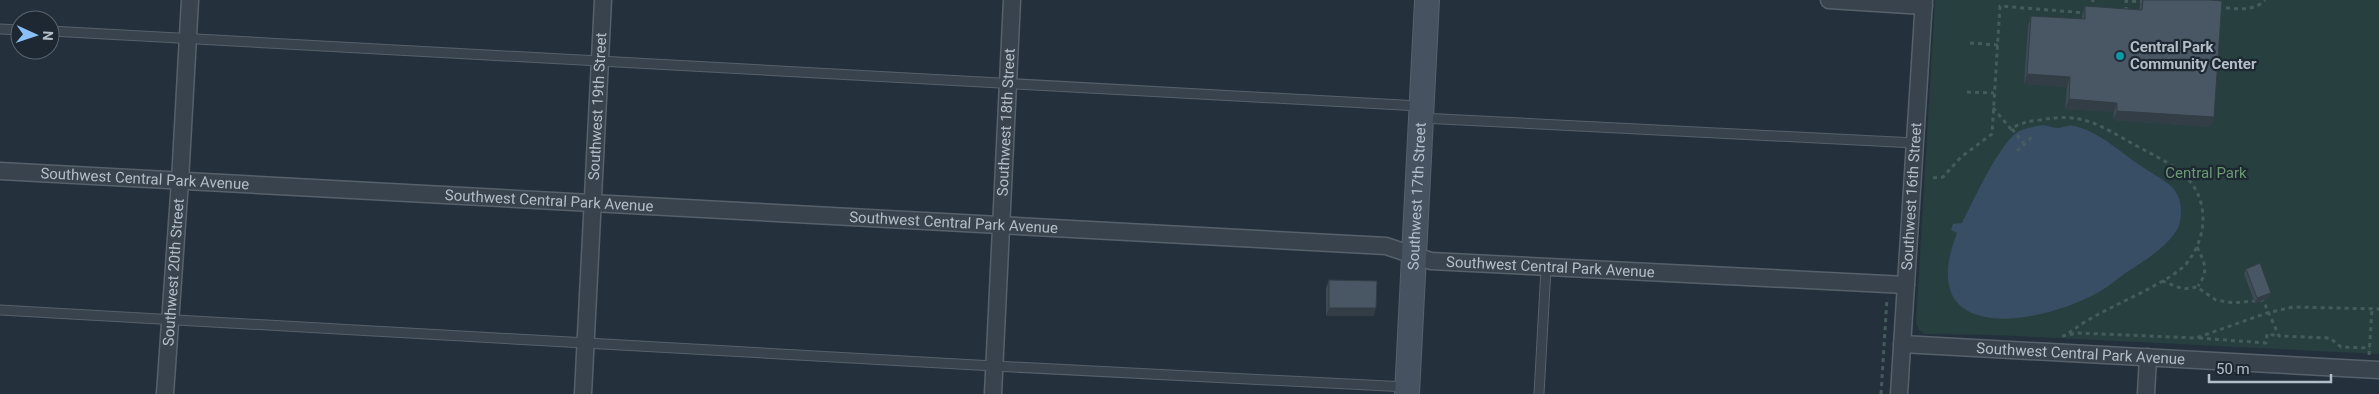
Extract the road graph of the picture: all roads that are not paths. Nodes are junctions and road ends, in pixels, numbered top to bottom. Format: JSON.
{"nodes":[{"id":1,"x":190,"y":0,"type":"edge"},
{"id":2,"x":603,"y":0,"type":"edge"},
{"id":3,"x":1012,"y":0,"type":"edge"},
{"id":4,"x":1427,"y":0,"type":"edge"},
{"id":5,"x":1829,"y":0,"type":"edge"},
{"id":6,"x":1924,"y":3,"type":"edge"},
{"id":7,"x":60,"y":32,"type":"edge"},
{"id":8,"x":188,"y":39,"type":"junction"},
{"id":9,"x":600,"y":63,"type":"junction"},
{"id":10,"x":1008,"y":84,"type":"junction"},
{"id":11,"x":1421,"y":112,"type":"junction"},
{"id":12,"x":1915,"y":143,"type":"junction"},
{"id":13,"x":0,"y":171,"type":"edge"},
{"id":14,"x":180,"y":181,"type":"junction"},
{"id":15,"x":592,"y":203,"type":"junction"},
{"id":16,"x":1001,"y":224,"type":"junction"},
{"id":17,"x":1414,"y":254,"type":"junction"},
{"id":18,"x":1546,"y":268,"type":"junction"},
{"id":19,"x":1906,"y":285,"type":"junction"},
{"id":20,"x":0,"y":310,"type":"edge"},
{"id":21,"x":170,"y":318,"type":"junction"},
{"id":22,"x":585,"y":342,"type":"junction"},
{"id":23,"x":1902,"y":344,"type":"junction"},
{"id":24,"x":2148,"y":357,"type":"junction"},
{"id":25,"x":994,"y":366,"type":"junction"},
{"id":26,"x":2374,"y":370,"type":"edge"},
{"id":27,"x":1407,"y":390,"type":"edge"},
{"id":28,"x":165,"y":394,"type":"edge"},
{"id":29,"x":582,"y":394,"type":"edge"},
{"id":30,"x":992,"y":394,"type":"edge"},
{"id":31,"x":1539,"y":394,"type":"edge"},
{"id":32,"x":1899,"y":394,"type":"edge"},
{"id":33,"x":2146,"y":394,"type":"edge"}],
"edges":[{"from":1,"to":8,"type":"street","name":"Southwest 20th Street"},
{"from":2,"to":9,"type":"street","name":"Southwest 19th Street"},
{"from":3,"to":10,"type":"street","name":"Southwest 18th Street"},
{"from":4,"to":11,"type":"main road","name":"Southwest 17th Street"},
{"from":5,"to":6,"type":"street"},
{"from":6,"to":12,"type":"street","name":"Southwest 16th Street"},
{"from":7,"to":8,"type":"lane"},
{"from":8,"to":9,"type":"lane"},
{"from":8,"to":14,"type":"street","name":"Southwest 20th Street"},
{"from":9,"to":10,"type":"lane"},
{"from":9,"to":15,"type":"street","name":"Southwest 19th Street"},
{"from":10,"to":11,"type":"lane"},
{"from":10,"to":16,"type":"street","name":"Southwest 18th Street"},
{"from":11,"to":12,"type":"lane"},
{"from":11,"to":17,"type":"main road","name":"Southwest 17th Street"},
{"from":12,"to":19,"type":"street","name":"Southwest 16th Street"},
{"from":13,"to":14,"type":"street","name":"Southwest Central Park Avenue"},
{"from":14,"to":15,"type":"street","name":"Southwest Central Park Avenue"},
{"from":14,"to":21,"type":"street","name":"Southwest 20th Street"},
{"from":15,"to":16,"type":"street","name":"Southwest Central Park Avenue"},
{"from":15,"to":22,"type":"street","name":"Southwest 19th Street"},
{"from":16,"to":17,"type":"street","name":"Southwest Central Park Avenue"},
{"from":16,"to":25,"type":"street","name":"Southwest 18th Street"},
{"from":17,"to":18,"type":"street","name":"Southwest Central Park Avenue"},
{"from":17,"to":27,"type":"main road","name":"Southwest 17th Street"},
{"from":18,"to":19,"type":"street","name":"Southwest Central Park Avenue"},
{"from":18,"to":31,"type":"lane"},
{"from":19,"to":23,"type":"street","name":"Southwest 16th Street"},
{"from":20,"to":21,"type":"lane"},
{"from":21,"to":22,"type":"lane"},
{"from":21,"to":28,"type":"street","name":"Southwest 20th Street"},
{"from":22,"to":25,"type":"lane"},
{"from":22,"to":29,"type":"street","name":"Southwest 19th Street"},
{"from":23,"to":24,"type":"street","name":"Southwest Central Park Avenue"},
{"from":23,"to":32,"type":"street","name":"Southwest 16th Street"},
{"from":24,"to":26,"type":"street","name":"Southwest Central Park Avenue"},
{"from":24,"to":33,"type":"street"},
{"from":25,"to":27,"type":"lane"},
{"from":25,"to":30,"type":"street","name":"Southwest 18th Street"}]}
